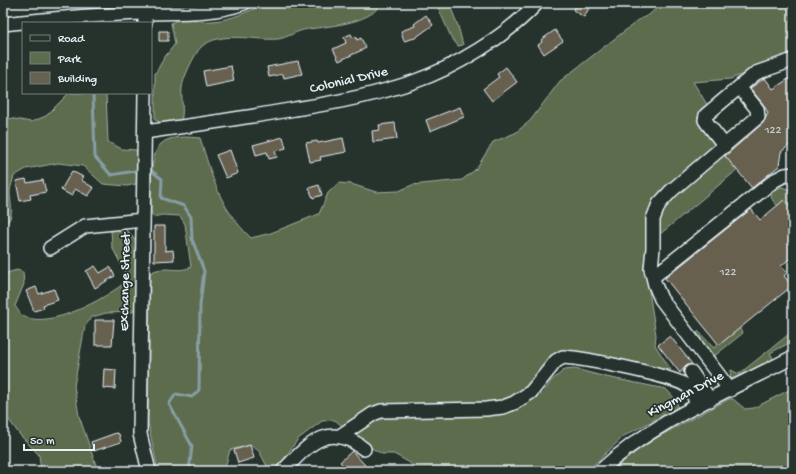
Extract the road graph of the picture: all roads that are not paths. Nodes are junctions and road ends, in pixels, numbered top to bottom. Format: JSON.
{"nodes":[{"id":1,"x":244,"y":3,"type":"edge"},
{"id":2,"x":537,"y":3,"type":"edge"},
{"id":3,"x":145,"y":13,"type":"edge"},
{"id":4,"x":22,"y":22,"type":"edge"},
{"id":5,"x":23,"y":22,"type":"edge"},
{"id":6,"x":3,"y":24,"type":"edge"},
{"id":7,"x":793,"y":60,"type":"edge"},
{"id":8,"x":739,"y":87,"type":"junction"},
{"id":9,"x":145,"y":94,"type":"edge"},
{"id":10,"x":145,"y":132,"type":"junction"},
{"id":11,"x":725,"y":146,"type":"junction"},
{"id":12,"x":793,"y":174,"type":"edge"},
{"id":13,"x":143,"y":220,"type":"junction"},
{"id":14,"x":50,"y":248,"type":"dead end"},
{"id":15,"x":652,"y":277,"type":"junction"},
{"id":16,"x":793,"y":357,"type":"edge"},
{"id":17,"x":691,"y":372,"type":"dead end"},
{"id":18,"x":730,"y":390,"type":"junction"},
{"id":19,"x":710,"y":400,"type":"junction"},
{"id":20,"x":697,"y":406,"type":"junction"},
{"id":21,"x":340,"y":436,"type":"junction"},
{"id":22,"x":364,"y":449,"type":"dead end"},
{"id":23,"x":149,"y":471,"type":"edge"},
{"id":24,"x":283,"y":471,"type":"edge"},
{"id":25,"x":600,"y":471,"type":"edge"}],
"edges":[{"from":1,"to":3,"type":"street"},
{"from":2,"to":10,"type":"street","name":"Colonial Drive"},
{"from":3,"to":5,"type":"street"},
{"from":4,"to":6,"type":"street"},
{"from":7,"to":8,"type":"street"},
{"from":8,"to":11,"type":"street"},
{"from":8,"to":11,"type":"street"},
{"from":9,"to":10,"type":"street","name":"Exchange Street"},
{"from":10,"to":13,"type":"street","name":"Exchange Street"},
{"from":11,"to":15,"type":"street"},
{"from":12,"to":15,"type":"street"},
{"from":13,"to":14,"type":"street"},
{"from":13,"to":23,"type":"street","name":"Exchange Street"},
{"from":15,"to":18,"type":"street"},
{"from":16,"to":18,"type":"street","name":"Kingman Drive"},
{"from":17,"to":19,"type":"street"},
{"from":18,"to":19,"type":"street","name":"Kingman Drive"},
{"from":19,"to":20,"type":"street","name":"Kingman Drive"},
{"from":20,"to":21,"type":"street"},
{"from":20,"to":25,"type":"street","name":"Kingman Drive"},
{"from":21,"to":22,"type":"street"},
{"from":21,"to":24,"type":"street"}]}
